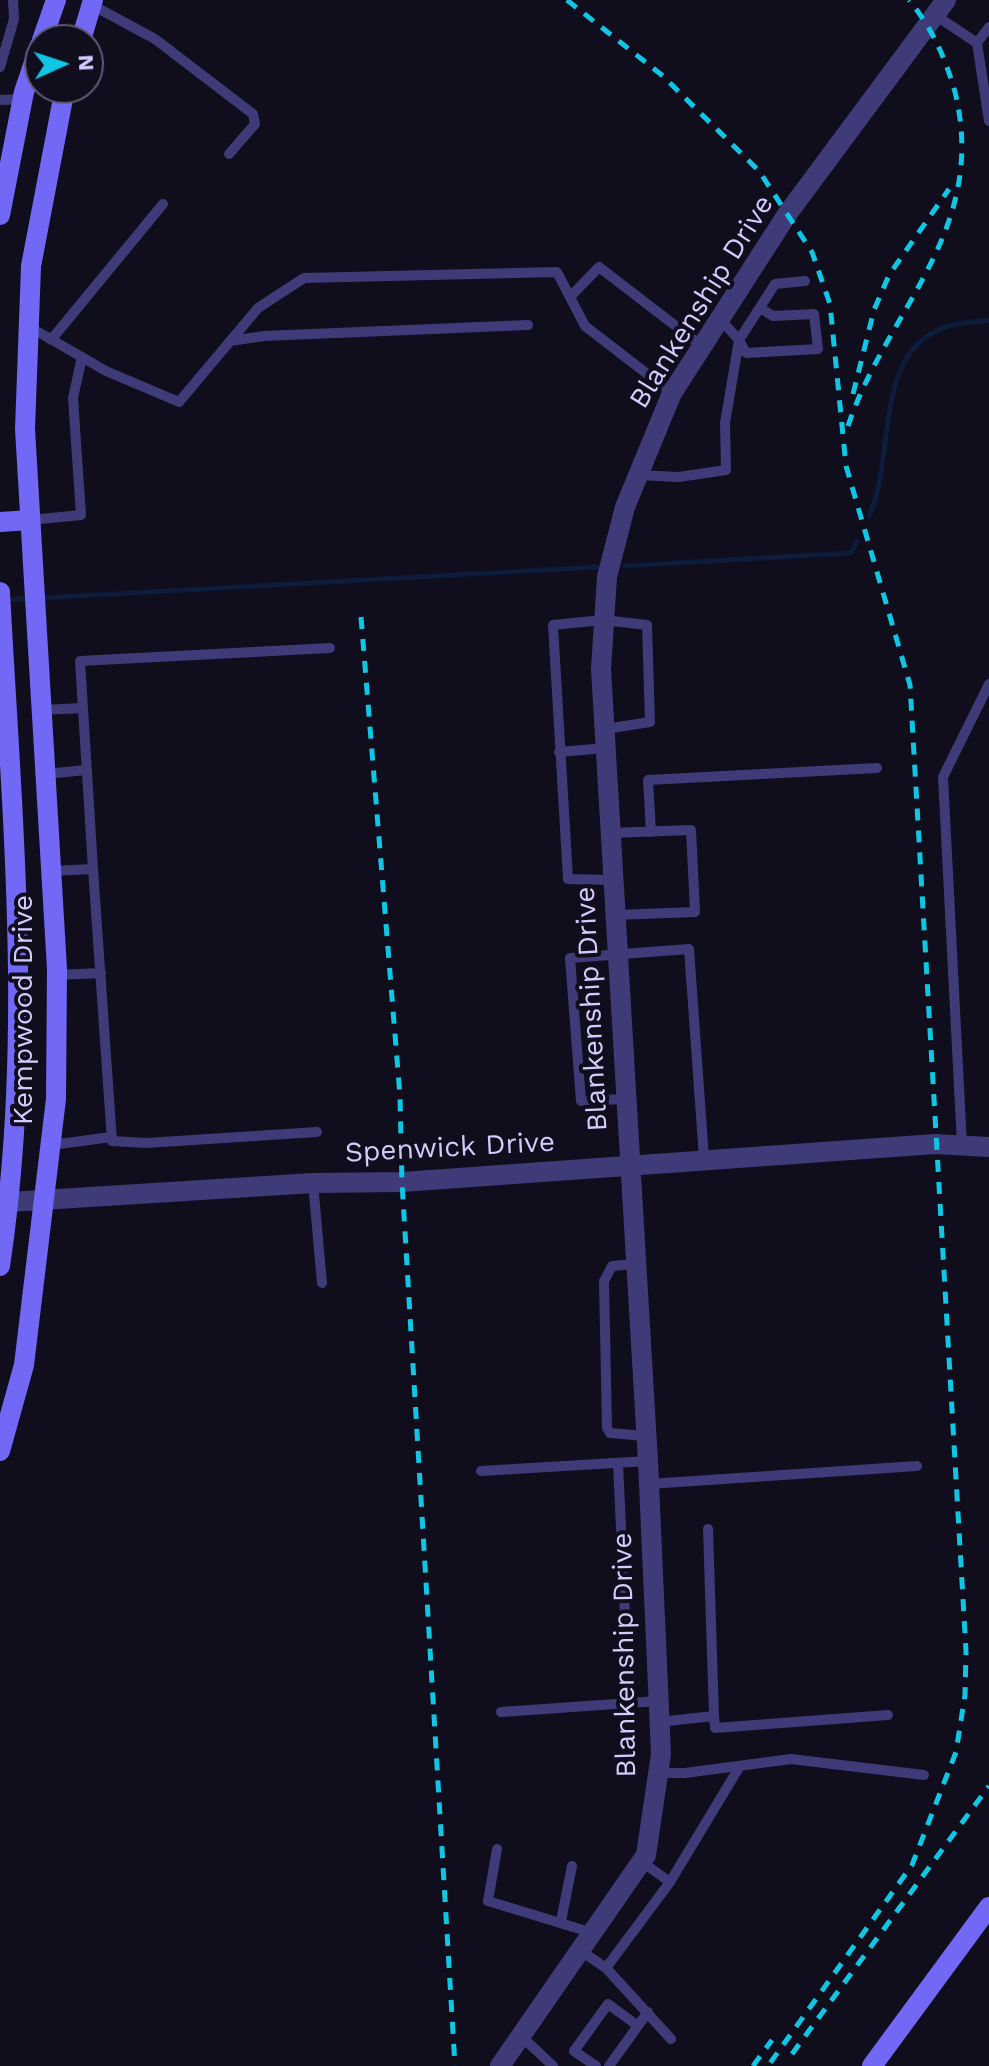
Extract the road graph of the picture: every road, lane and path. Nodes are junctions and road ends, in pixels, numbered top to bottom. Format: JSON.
{"nodes":[{"id":1,"x":13,"y":0,"type":"edge"},
{"id":2,"x":56,"y":0,"type":"edge"},
{"id":3,"x":93,"y":2,"type":"edge"},
{"id":4,"x":941,"y":7,"type":"edge"},
{"id":5,"x":48,"y":24,"type":"edge"},
{"id":6,"x":86,"y":24,"type":"edge"},
{"id":7,"x":989,"y":27,"type":"edge"},
{"id":8,"x":977,"y":43,"type":"junction"},
{"id":9,"x":0,"y":67,"type":"edge"},
{"id":10,"x":24,"y":93,"type":"edge"},
{"id":11,"x":22,"y":99,"type":"junction"},
{"id":12,"x":0,"y":100,"type":"edge"},
{"id":13,"x":62,"y":104,"type":"edge"},
{"id":14,"x":989,"y":121,"type":"edge"},
{"id":15,"x":229,"y":154,"type":"dead end"},
{"id":16,"x":163,"y":204,"type":"dead end"},
{"id":17,"x":0,"y":215,"type":"edge"},
{"id":18,"x":805,"y":281,"type":"dead end"},
{"id":19,"x":570,"y":297,"type":"junction"},
{"id":20,"x":760,"y":308,"type":"junction"},
{"id":21,"x":721,"y":320,"type":"junction"},
{"id":22,"x":26,"y":325,"type":"junction"},
{"id":23,"x":528,"y":325,"type":"dead end"},
{"id":24,"x":51,"y":340,"type":"junction"},
{"id":25,"x":739,"y":340,"type":"junction"},
{"id":26,"x":230,"y":341,"type":"junction"},
{"id":27,"x":703,"y":347,"type":"junction"},
{"id":28,"x":82,"y":357,"type":"junction"},
{"id":29,"x":672,"y":393,"type":"junction"},
{"id":30,"x":637,"y":475,"type":"junction"},
{"id":31,"x":30,"y":520,"type":"junction"},
{"id":32,"x":0,"y":522,"type":"edge"},
{"id":33,"x":0,"y":592,"type":"edge"},
{"id":34,"x":1,"y":611,"type":"edge"},
{"id":35,"x":603,"y":620,"type":"junction"},
{"id":36,"x":330,"y":648,"type":"dead end"},
{"id":37,"x":2,"y":657,"type":"edge"},
{"id":38,"x":989,"y":684,"type":"edge"},
{"id":39,"x":83,"y":708,"type":"junction"},
{"id":40,"x":42,"y":710,"type":"junction"},
{"id":41,"x":606,"y":739,"type":"junction"},
{"id":42,"x":559,"y":752,"type":"junction"},
{"id":43,"x":5,"y":755,"type":"edge"},
{"id":44,"x":877,"y":768,"type":"dead end"},
{"id":45,"x":86,"y":770,"type":"junction"},
{"id":46,"x":45,"y":774,"type":"junction"},
{"id":47,"x":6,"y":797,"type":"edge"},
{"id":48,"x":651,"y":832,"type":"junction"},
{"id":49,"x":610,"y":833,"type":"junction"},
{"id":50,"x":7,"y":844,"type":"edge"},
{"id":51,"x":93,"y":869,"type":"junction"},
{"id":52,"x":51,"y":871,"type":"junction"},
{"id":53,"x":16,"y":874,"type":"junction"},
{"id":54,"x":613,"y":880,"type":"junction"},
{"id":55,"x":615,"y":915,"type":"junction"},
{"id":56,"x":617,"y":953,"type":"junction"},
{"id":57,"x":101,"y":973,"type":"junction"},
{"id":58,"x":57,"y":975,"type":"junction"},
{"id":59,"x":625,"y":1099,"type":"junction"},
{"id":60,"x":9,"y":1112,"type":"edge"},
{"id":61,"x":317,"y":1132,"type":"dead end"},
{"id":62,"x":111,"y":1137,"type":"junction"},
{"id":63,"x":52,"y":1145,"type":"junction"},
{"id":64,"x":962,"y":1145,"type":"junction"},
{"id":65,"x":989,"y":1147,"type":"edge"},
{"id":66,"x":704,"y":1158,"type":"junction"},
{"id":67,"x":628,"y":1164,"type":"junction"},
{"id":68,"x":313,"y":1183,"type":"junction"},
{"id":69,"x":46,"y":1200,"type":"junction"},
{"id":70,"x":10,"y":1202,"type":"junction"},
{"id":71,"x":635,"y":1264,"type":"junction"},
{"id":72,"x":0,"y":1266,"type":"edge"},
{"id":73,"x":322,"y":1283,"type":"dead end"},
{"id":74,"x":646,"y":1436,"type":"junction"},
{"id":75,"x":0,"y":1451,"type":"edge"},
{"id":76,"x":648,"y":1461,"type":"junction"},
{"id":77,"x":618,"y":1463,"type":"junction"},
{"id":78,"x":917,"y":1466,"type":"dead end"},
{"id":79,"x":481,"y":1471,"type":"dead end"},
{"id":80,"x":649,"y":1484,"type":"junction"},
{"id":81,"x":708,"y":1529,"type":"dead end"},
{"id":82,"x":658,"y":1701,"type":"junction"},
{"id":83,"x":629,"y":1703,"type":"junction"},
{"id":84,"x":501,"y":1712,"type":"dead end"},
{"id":85,"x":888,"y":1715,"type":"dead end"},
{"id":86,"x":714,"y":1716,"type":"junction"},
{"id":87,"x":659,"y":1722,"type":"junction"},
{"id":88,"x":740,"y":1766,"type":"junction"},
{"id":89,"x":658,"y":1773,"type":"junction"},
{"id":90,"x":924,"y":1775,"type":"dead end"},
{"id":91,"x":497,"y":1849,"type":"dead end"},
{"id":92,"x":642,"y":1862,"type":"junction"},
{"id":93,"x":572,"y":1866,"type":"dead end"},
{"id":94,"x":670,"y":1882,"type":"junction"},
{"id":95,"x":989,"y":1907,"type":"edge"},
{"id":96,"x":561,"y":1921,"type":"junction"},
{"id":97,"x":593,"y":1933,"type":"junction"},
{"id":98,"x":581,"y":1951,"type":"junction"},
{"id":99,"x":606,"y":1968,"type":"junction"},
{"id":100,"x":648,"y":2012,"type":"junction"},
{"id":101,"x":638,"y":2026,"type":"junction"},
{"id":102,"x":521,"y":2036,"type":"junction"},
{"id":103,"x":671,"y":2039,"type":"dead end"},
{"id":104,"x":500,"y":2066,"type":"edge"},
{"id":105,"x":553,"y":2066,"type":"edge"},
{"id":106,"x":596,"y":2066,"type":"edge"},
{"id":107,"x":609,"y":2066,"type":"edge"},
{"id":108,"x":872,"y":2066,"type":"edge"}],
"edges":[{"from":1,"to":9,"type":"lane"},
{"from":2,"to":5,"type":"main road"},
{"from":3,"to":6,"type":"main road"},
{"from":3,"to":15,"type":"lane"},
{"from":4,"to":8,"type":"lane"},
{"from":4,"to":21,"type":"street","name":"Blankenship Drive"},
{"from":7,"to":8,"type":"lane"},
{"from":8,"to":14,"type":"lane"},
{"from":10,"to":11,"type":"main road"},
{"from":11,"to":12,"type":"lane"},
{"from":11,"to":17,"type":"main road"},
{"from":13,"to":22,"type":"main road","name":"Kempwood Drive"},
{"from":16,"to":24,"type":"lane"},
{"from":18,"to":20,"type":"lane"},
{"from":19,"to":26,"type":"lane"},
{"from":19,"to":27,"type":"lane"},
{"from":19,"to":29,"type":"lane"},
{"from":20,"to":25,"type":"lane"},
{"from":20,"to":25,"type":"lane"},
{"from":21,"to":25,"type":"lane"},
{"from":21,"to":27,"type":"street","name":"Blankenship Drive"},
{"from":22,"to":24,"type":"lane"},
{"from":22,"to":31,"type":"main road","name":"Kempwood Drive"},
{"from":23,"to":26,"type":"lane"},
{"from":24,"to":28,"type":"lane"},
{"from":25,"to":30,"type":"lane"},
{"from":26,"to":28,"type":"lane"},
{"from":27,"to":29,"type":"street","name":"Blankenship Drive"},
{"from":28,"to":31,"type":"lane"},
{"from":29,"to":30,"type":"street","name":"Blankenship Drive"},
{"from":30,"to":35,"type":"street","name":"Blankenship Drive"},
{"from":31,"to":32,"type":"main road"},
{"from":31,"to":40,"type":"main road","name":"Kempwood Drive"},
{"from":33,"to":34,"type":"main road","name":"Kempwood Drive"},
{"from":34,"to":37,"type":"main road","name":"Kempwood Drive"},
{"from":35,"to":41,"type":"street","name":"Blankenship Drive"},
{"from":35,"to":41,"type":"lane"},
{"from":35,"to":42,"type":"lane"},
{"from":36,"to":39,"type":"lane"},
{"from":37,"to":43,"type":"main road","name":"Kempwood Drive"},
{"from":38,"to":64,"type":"lane"},
{"from":39,"to":40,"type":"lane"},
{"from":39,"to":45,"type":"lane"},
{"from":40,"to":46,"type":"main road","name":"Kempwood Drive"},
{"from":41,"to":42,"type":"lane"},
{"from":41,"to":49,"type":"street","name":"Blankenship Drive"},
{"from":42,"to":54,"type":"lane"},
{"from":43,"to":47,"type":"main road","name":"Kempwood Drive"},
{"from":44,"to":48,"type":"lane"},
{"from":45,"to":46,"type":"lane"},
{"from":45,"to":51,"type":"lane"},
{"from":46,"to":52,"type":"main road","name":"Kempwood Drive"},
{"from":47,"to":50,"type":"main road","name":"Kempwood Drive"},
{"from":48,"to":49,"type":"lane"},
{"from":48,"to":55,"type":"lane"},
{"from":49,"to":54,"type":"street","name":"Blankenship Drive"},
{"from":50,"to":53,"type":"main road","name":"Kempwood Drive"},
{"from":51,"to":52,"type":"lane"},
{"from":51,"to":57,"type":"lane"},
{"from":52,"to":53,"type":"main road"},
{"from":52,"to":58,"type":"main road","name":"Kempwood Drive"},
{"from":53,"to":60,"type":"main road","name":"Kempwood Drive"},
{"from":54,"to":55,"type":"street","name":"Blankenship Drive"},
{"from":55,"to":56,"type":"street","name":"Blankenship Drive"},
{"from":56,"to":59,"type":"street","name":"Blankenship Drive"},
{"from":56,"to":59,"type":"lane"},
{"from":56,"to":66,"type":"lane"},
{"from":57,"to":58,"type":"lane"},
{"from":57,"to":62,"type":"lane"},
{"from":58,"to":63,"type":"main road","name":"Kempwood Drive"},
{"from":59,"to":67,"type":"street","name":"Blankenship Drive"},
{"from":60,"to":70,"type":"main road","name":"Kempwood Drive"},
{"from":61,"to":62,"type":"lane"},
{"from":62,"to":63,"type":"lane"},
{"from":63,"to":69,"type":"main road","name":"Kempwood Drive"},
{"from":64,"to":65,"type":"street","name":"Spenwick Drive"},
{"from":64,"to":66,"type":"street","name":"Spenwick Drive"},
{"from":66,"to":67,"type":"street","name":"Spenwick Drive"},
{"from":67,"to":68,"type":"street","name":"Spenwick Drive"},
{"from":67,"to":71,"type":"street","name":"Blankenship Drive"},
{"from":68,"to":69,"type":"street","name":"Spenwick Drive"},
{"from":68,"to":73,"type":"lane"},
{"from":69,"to":70,"type":"street","name":"Spenwick Drive"},
{"from":69,"to":75,"type":"main road","name":"Kempwood Drive"},
{"from":70,"to":72,"type":"main road","name":"Kempwood Drive"},
{"from":71,"to":74,"type":"street","name":"Blankenship Drive"},
{"from":71,"to":74,"type":"lane"},
{"from":74,"to":76,"type":"street","name":"Blankenship Drive"},
{"from":76,"to":77,"type":"lane"},
{"from":76,"to":80,"type":"street","name":"Blankenship Drive"},
{"from":77,"to":79,"type":"lane"},
{"from":77,"to":83,"type":"lane"},
{"from":78,"to":80,"type":"lane"},
{"from":80,"to":82,"type":"street","name":"Blankenship Drive"},
{"from":81,"to":86,"type":"lane"},
{"from":82,"to":83,"type":"lane"},
{"from":82,"to":87,"type":"street","name":"Blankenship Drive"},
{"from":83,"to":84,"type":"lane"},
{"from":85,"to":86,"type":"lane"},
{"from":86,"to":87,"type":"lane"},
{"from":87,"to":89,"type":"street","name":"Blankenship Drive"},
{"from":88,"to":89,"type":"lane"},
{"from":88,"to":90,"type":"lane"},
{"from":88,"to":94,"type":"lane"},
{"from":89,"to":92,"type":"street","name":"Blankenship Drive"},
{"from":91,"to":96,"type":"lane"},
{"from":92,"to":94,"type":"lane"},
{"from":92,"to":97,"type":"street","name":"Blankenship Drive"},
{"from":93,"to":96,"type":"lane"},
{"from":94,"to":99,"type":"lane"},
{"from":95,"to":108,"type":"main road"},
{"from":96,"to":97,"type":"lane"},
{"from":97,"to":98,"type":"street","name":"Blankenship Drive"},
{"from":98,"to":99,"type":"lane"},
{"from":98,"to":102,"type":"street","name":"Blankenship Drive"},
{"from":99,"to":100,"type":"lane"},
{"from":100,"to":101,"type":"lane"},
{"from":100,"to":103,"type":"lane"},
{"from":101,"to":106,"type":"lane"},
{"from":101,"to":107,"type":"lane"},
{"from":102,"to":104,"type":"street","name":"Blankenship Drive"},
{"from":102,"to":105,"type":"lane"}]}
